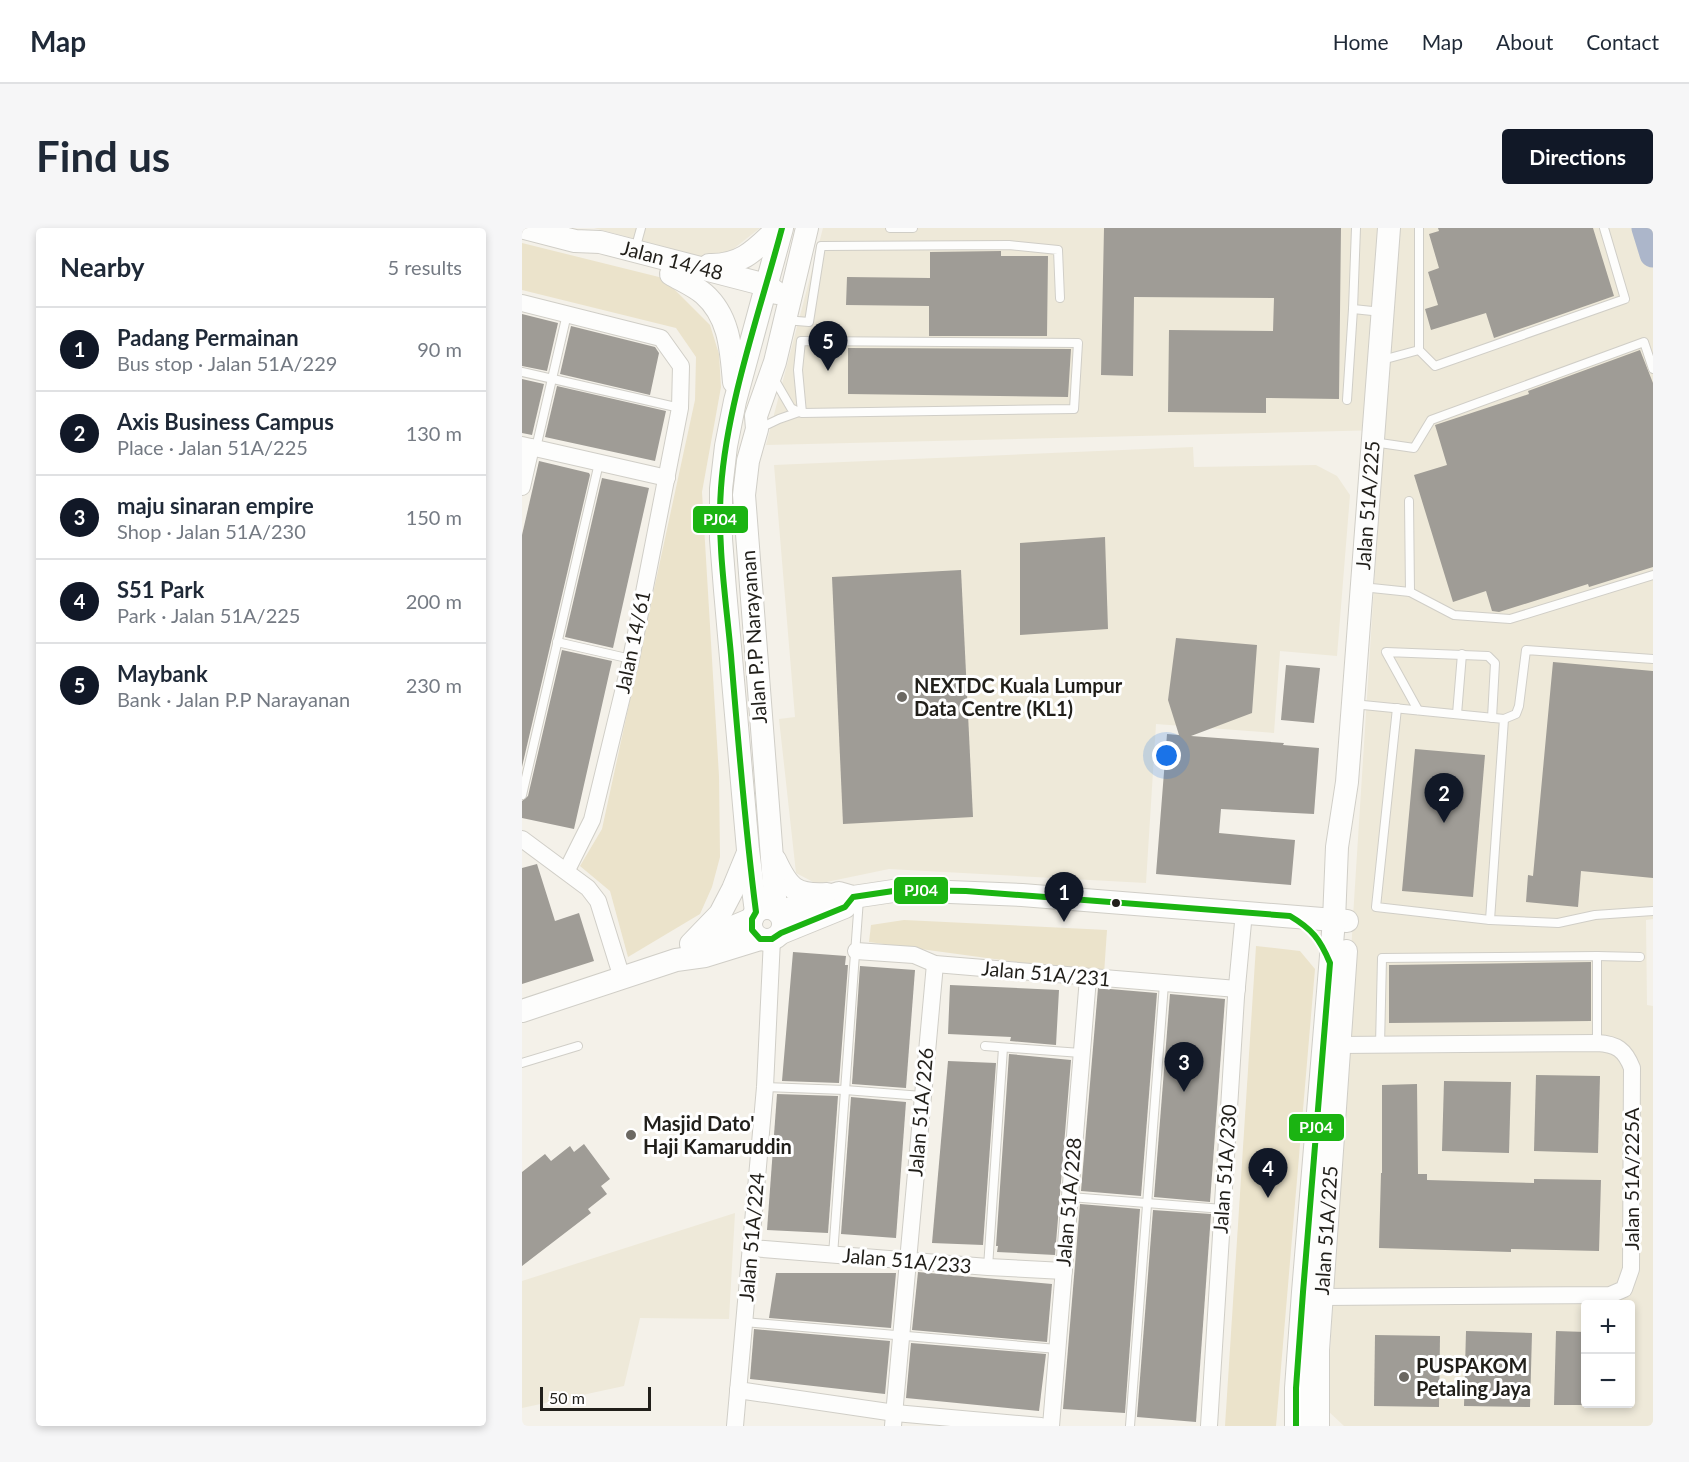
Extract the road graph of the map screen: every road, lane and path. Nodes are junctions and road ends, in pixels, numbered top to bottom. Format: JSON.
{"nodes":[{"id":1,"x":524,"y":228,"type":"edge"},
{"id":2,"x":780,"y":228,"type":"edge"},
{"id":3,"x":890,"y":228,"type":"edge"},
{"id":4,"x":913,"y":228,"type":"edge"},
{"id":5,"x":1356,"y":228,"type":"edge"},
{"id":6,"x":1389,"y":228,"type":"edge"},
{"id":7,"x":1419,"y":228,"type":"edge"},
{"id":8,"x":1604,"y":228,"type":"edge"},
{"id":9,"x":806,"y":232,"type":"edge"},
{"id":10,"x":638,"y":234,"type":"edge"},
{"id":11,"x":575,"y":241,"type":"junction"},
{"id":12,"x":676,"y":269,"type":"junction"},
{"id":13,"x":769,"y":293,"type":"junction"},
{"id":14,"x":1060,"y":298,"type":"dead end"},
{"id":15,"x":522,"y":303,"type":"edge"},
{"id":16,"x":1353,"y":309,"type":"junction"},
{"id":17,"x":1382,"y":312,"type":"junction"},
{"id":18,"x":567,"y":314,"type":"junction"},
{"id":19,"x":785,"y":320,"type":"junction"},
{"id":20,"x":1419,"y":350,"type":"junction"},
{"id":21,"x":1378,"y":361,"type":"junction"},
{"id":22,"x":1653,"y":369,"type":"edge"},
{"id":23,"x":522,"y":372,"type":"edge"},
{"id":24,"x":771,"y":374,"type":"junction"},
{"id":25,"x":552,"y":379,"type":"junction"},
{"id":26,"x":1347,"y":400,"type":"dead end"},
{"id":27,"x":735,"y":401,"type":"junction"},
{"id":28,"x":680,"y":408,"type":"junction"},
{"id":29,"x":801,"y":413,"type":"junction"},
{"id":30,"x":757,"y":423,"type":"junction"},
{"id":31,"x":1372,"y":442,"type":"junction"},
{"id":32,"x":530,"y":447,"type":"edge"},
{"id":33,"x":599,"y":463,"type":"junction"},
{"id":34,"x":667,"y":478,"type":"junction"},
{"id":35,"x":522,"y":487,"type":"edge"},
{"id":36,"x":1409,"y":501,"type":"dead end"},
{"id":37,"x":1653,"y":574,"type":"edge"},
{"id":38,"x":1361,"y":587,"type":"junction"},
{"id":39,"x":1410,"y":592,"type":"junction"},
{"id":40,"x":557,"y":642,"type":"junction"},
{"id":41,"x":1462,"y":654,"type":"junction"},
{"id":42,"x":631,"y":659,"type":"junction"},
{"id":43,"x":1653,"y":659,"type":"edge"},
{"id":44,"x":1353,"y":704,"type":"junction"},
{"id":45,"x":1397,"y":708,"type":"junction"},
{"id":46,"x":1418,"y":710,"type":"junction"},
{"id":47,"x":1456,"y":714,"type":"junction"},
{"id":48,"x":1492,"y":718,"type":"junction"},
{"id":49,"x":1504,"y":719,"type":"junction"},
{"id":50,"x":1347,"y":782,"type":"junction"},
{"id":51,"x":522,"y":795,"type":"edge"},
{"id":52,"x":523,"y":843,"type":"edge"},
{"id":53,"x":748,"y":850,"type":"junction"},
{"id":54,"x":773,"y":856,"type":"junction"},
{"id":55,"x":567,"y":870,"type":"junction"},
{"id":56,"x":1336,"y":877,"type":"junction"},
{"id":57,"x":851,"y":895,"type":"junction"},
{"id":58,"x":1653,"y":911,"type":"edge"},
{"id":59,"x":1244,"y":912,"type":"junction"},
{"id":60,"x":1290,"y":916,"type":"junction"},
{"id":61,"x":1490,"y":920,"type":"junction"},
{"id":62,"x":1341,"y":921,"type":"junction"},
{"id":63,"x":768,"y":923,"type":"junction"},
{"id":64,"x":856,"y":951,"type":"junction"},
{"id":65,"x":684,"y":952,"type":"junction"},
{"id":66,"x":1597,"y":956,"type":"junction"},
{"id":67,"x":1640,"y":957,"type":"dead end"},
{"id":68,"x":1330,"y":963,"type":"junction"},
{"id":69,"x":935,"y":964,"type":"junction"},
{"id":70,"x":622,"y":978,"type":"junction"},
{"id":71,"x":1088,"y":978,"type":"junction"},
{"id":72,"x":1164,"y":984,"type":"junction"},
{"id":73,"x":1237,"y":989,"type":"junction"},
{"id":74,"x":522,"y":1011,"type":"edge"},
{"id":75,"x":1597,"y":1043,"type":"junction"},
{"id":76,"x":1340,"y":1045,"type":"junction"},
{"id":77,"x":1380,"y":1045,"type":"junction"},
{"id":78,"x":578,"y":1046,"type":"dead end"},
{"id":79,"x":985,"y":1046,"type":"dead end"},
{"id":80,"x":1004,"y":1048,"type":"junction"},
{"id":81,"x":1081,"y":1053,"type":"junction"},
{"id":82,"x":522,"y":1063,"type":"edge"},
{"id":83,"x":765,"y":1087,"type":"junction"},
{"id":84,"x":845,"y":1090,"type":"junction"},
{"id":85,"x":922,"y":1096,"type":"junction"},
{"id":86,"x":1070,"y":1197,"type":"junction"},
{"id":87,"x":1147,"y":1203,"type":"junction"},
{"id":88,"x":1223,"y":1209,"type":"junction"},
{"id":89,"x":751,"y":1248,"type":"junction"},
{"id":90,"x":833,"y":1255,"type":"junction"},
{"id":91,"x":908,"y":1261,"type":"junction"},
{"id":92,"x":988,"y":1267,"type":"junction"},
{"id":93,"x":1064,"y":1272,"type":"junction"},
{"id":94,"x":1322,"y":1297,"type":"junction"},
{"id":95,"x":744,"y":1322,"type":"junction"},
{"id":96,"x":902,"y":1334,"type":"junction"},
{"id":97,"x":1057,"y":1349,"type":"junction"},
{"id":98,"x":738,"y":1390,"type":"junction"},
{"id":99,"x":894,"y":1419,"type":"edge"},
{"id":100,"x":1320,"y":1423,"type":"edge"},
{"id":101,"x":735,"y":1426,"type":"edge"},
{"id":102,"x":1041,"y":1426,"type":"edge"},
{"id":103,"x":1051,"y":1426,"type":"edge"},
{"id":104,"x":1130,"y":1426,"type":"edge"},
{"id":105,"x":1209,"y":1426,"type":"edge"},
{"id":106,"x":1296,"y":1426,"type":"edge"}],
"edges":[{"from":1,"to":11,"type":"street","name":"Jalan 14/48"},
{"from":2,"to":12,"type":"street"},
{"from":2,"to":13,"type":"street","name":"Jalan P.P Narayanan"},
{"from":3,"to":4,"type":"lane"},
{"from":5,"to":16,"type":"lane"},
{"from":6,"to":17,"type":"street","name":"Jalan 51A/225"},
{"from":7,"to":20,"type":"lane"},
{"from":8,"to":20,"type":"lane"},
{"from":9,"to":13,"type":"street"},
{"from":9,"to":19,"type":"street","name":"Jalan P.P Narayanan"},
{"from":10,"to":11,"type":"street","name":"Jalan 14/48"},
{"from":10,"to":12,"type":"street","name":"Jalan 14/48"},
{"from":11,"to":12,"type":"street","name":"Jalan 14/48"},
{"from":12,"to":13,"type":"street","name":"Jalan 14/48"},
{"from":12,"to":27,"type":"street"},
{"from":13,"to":27,"type":"street","name":"Jalan P.P Narayanan"},
{"from":13,"to":30,"type":"street"},
{"from":14,"to":19,"type":"lane"},
{"from":15,"to":18,"type":"street","name":"Jalan 14/61"},
{"from":16,"to":17,"type":"lane"},
{"from":16,"to":26,"type":"lane"},
{"from":17,"to":21,"type":"street","name":"Jalan 51A/225"},
{"from":18,"to":25,"type":"lane"},
{"from":18,"to":28,"type":"street","name":"Jalan 14/61"},
{"from":19,"to":24,"type":"street","name":"Jalan P.P Narayanan"},
{"from":20,"to":21,"type":"lane"},
{"from":21,"to":31,"type":"street","name":"Jalan 51A/225"},
{"from":22,"to":31,"type":"lane"},
{"from":23,"to":25,"type":"lane"},
{"from":24,"to":29,"type":"lane"},
{"from":24,"to":30,"type":"street","name":"Jalan P.P Narayanan"},
{"from":25,"to":28,"type":"lane"},
{"from":25,"to":32,"type":"lane"},
{"from":27,"to":53,"type":"street","name":"Jalan P.P Narayanan"},
{"from":28,"to":34,"type":"street","name":"Jalan 14/61"},
{"from":29,"to":29,"type":"lane"},
{"from":29,"to":30,"type":"lane"},
{"from":30,"to":54,"type":"street","name":"Jalan P.P Narayanan"},
{"from":31,"to":38,"type":"street","name":"Jalan 51A/225"},
{"from":32,"to":33,"type":"street"},
{"from":32,"to":35,"type":"street"},
{"from":33,"to":34,"type":"street"},
{"from":33,"to":40,"type":"lane"},
{"from":34,"to":42,"type":"street","name":"Jalan 14/61"},
{"from":36,"to":39,"type":"lane"},
{"from":37,"to":39,"type":"lane"},
{"from":38,"to":39,"type":"lane"},
{"from":38,"to":44,"type":"street","name":"Jalan 51A/225"},
{"from":40,"to":42,"type":"lane"},
{"from":40,"to":51,"type":"lane"},
{"from":41,"to":46,"type":"lane"},
{"from":41,"to":47,"type":"lane"},
{"from":41,"to":48,"type":"lane"},
{"from":42,"to":55,"type":"street","name":"Jalan 14/61"},
{"from":43,"to":49,"type":"lane"},
{"from":44,"to":45,"type":"lane"},
{"from":44,"to":50,"type":"street","name":"Jalan 51A/225"},
{"from":45,"to":46,"type":"lane"},
{"from":45,"to":61,"type":"lane"},
{"from":46,"to":47,"type":"lane"},
{"from":47,"to":48,"type":"lane"},
{"from":48,"to":49,"type":"lane"},
{"from":49,"to":61,"type":"lane"},
{"from":50,"to":56,"type":"street","name":"Jalan 51A/225"},
{"from":50,"to":62,"type":"street","name":"Jalan 51A/225"},
{"from":52,"to":55,"type":"street"},
{"from":53,"to":63,"type":"street","name":"Jalan P.P Narayanan"},
{"from":53,"to":65,"type":"street"},
{"from":54,"to":57,"type":"street"},
{"from":54,"to":63,"type":"street","name":"Jalan P.P Narayanan"},
{"from":55,"to":70,"type":"street"},
{"from":56,"to":60,"type":"street"},
{"from":56,"to":62,"type":"street","name":"Jalan 51A/225"},
{"from":57,"to":59,"type":"street"},
{"from":57,"to":63,"type":"street"},
{"from":57,"to":64,"type":"lane"},
{"from":58,"to":61,"type":"lane"},
{"from":59,"to":60,"type":"street"},
{"from":59,"to":73,"type":"street","name":"Jalan 51A/230"},
{"from":60,"to":62,"type":"street"},
{"from":60,"to":68,"type":"street"},
{"from":62,"to":68,"type":"street","name":"Jalan 51A/225"},
{"from":62,"to":76,"type":"street","name":"Jalan 51A/225"},
{"from":63,"to":65,"type":"street"},
{"from":63,"to":83,"type":"street","name":"Jalan 51A/224"},
{"from":64,"to":69,"type":"street","name":"Jalan 51A/231"},
{"from":64,"to":84,"type":"lane"},
{"from":65,"to":70,"type":"street"},
{"from":66,"to":67,"type":"lane"},
{"from":66,"to":75,"type":"lane"},
{"from":66,"to":77,"type":"lane"},
{"from":68,"to":106,"type":"street","name":"Jalan 51A/225"},
{"from":69,"to":71,"type":"street","name":"Jalan 51A/231"},
{"from":69,"to":85,"type":"street","name":"Jalan 51A/226"},
{"from":70,"to":74,"type":"street"},
{"from":71,"to":72,"type":"street","name":"Jalan 51A/231"},
{"from":71,"to":81,"type":"street","name":"Jalan 51A/228"},
{"from":72,"to":73,"type":"street","name":"Jalan 51A/231"},
{"from":72,"to":87,"type":"lane"},
{"from":73,"to":88,"type":"street","name":"Jalan 51A/230"},
{"from":75,"to":77,"type":"street","name":"Jalan 51A/225A"},
{"from":75,"to":94,"type":"street","name":"Jalan 51A/225A"},
{"from":76,"to":77,"type":"street","name":"Jalan 51A/225A"},
{"from":76,"to":94,"type":"street","name":"Jalan 51A/225"},
{"from":78,"to":82,"type":"lane"},
{"from":79,"to":80,"type":"lane"},
{"from":80,"to":81,"type":"lane"},
{"from":80,"to":92,"type":"lane"},
{"from":81,"to":86,"type":"street","name":"Jalan 51A/228"},
{"from":83,"to":84,"type":"lane"},
{"from":83,"to":89,"type":"street","name":"Jalan 51A/224"},
{"from":84,"to":85,"type":"lane"},
{"from":84,"to":90,"type":"lane"},
{"from":85,"to":91,"type":"street","name":"Jalan 51A/226"},
{"from":86,"to":87,"type":"lane"},
{"from":86,"to":93,"type":"street","name":"Jalan 51A/228"},
{"from":87,"to":88,"type":"lane"},
{"from":87,"to":104,"type":"lane"},
{"from":88,"to":105,"type":"street","name":"Jalan 51A/230"},
{"from":89,"to":90,"type":"street","name":"Jalan 51A/233"},
{"from":89,"to":95,"type":"street","name":"Jalan 51A/224"},
{"from":90,"to":91,"type":"street","name":"Jalan 51A/233"},
{"from":91,"to":92,"type":"street","name":"Jalan 51A/233"},
{"from":91,"to":96,"type":"street","name":"Jalan 51A/226"},
{"from":92,"to":93,"type":"street","name":"Jalan 51A/233"},
{"from":93,"to":97,"type":"street","name":"Jalan 51A/228"},
{"from":94,"to":100,"type":"street","name":"Jalan 51A/225"},
{"from":95,"to":96,"type":"lane"},
{"from":95,"to":98,"type":"street","name":"Jalan 51A/224"},
{"from":96,"to":97,"type":"lane"},
{"from":96,"to":99,"type":"street","name":"Jalan 51A/226"},
{"from":97,"to":103,"type":"street","name":"Jalan 51A/228"},
{"from":98,"to":99,"type":"street"},
{"from":98,"to":101,"type":"street","name":"Jalan 51A/224"},
{"from":99,"to":102,"type":"street"}]}
